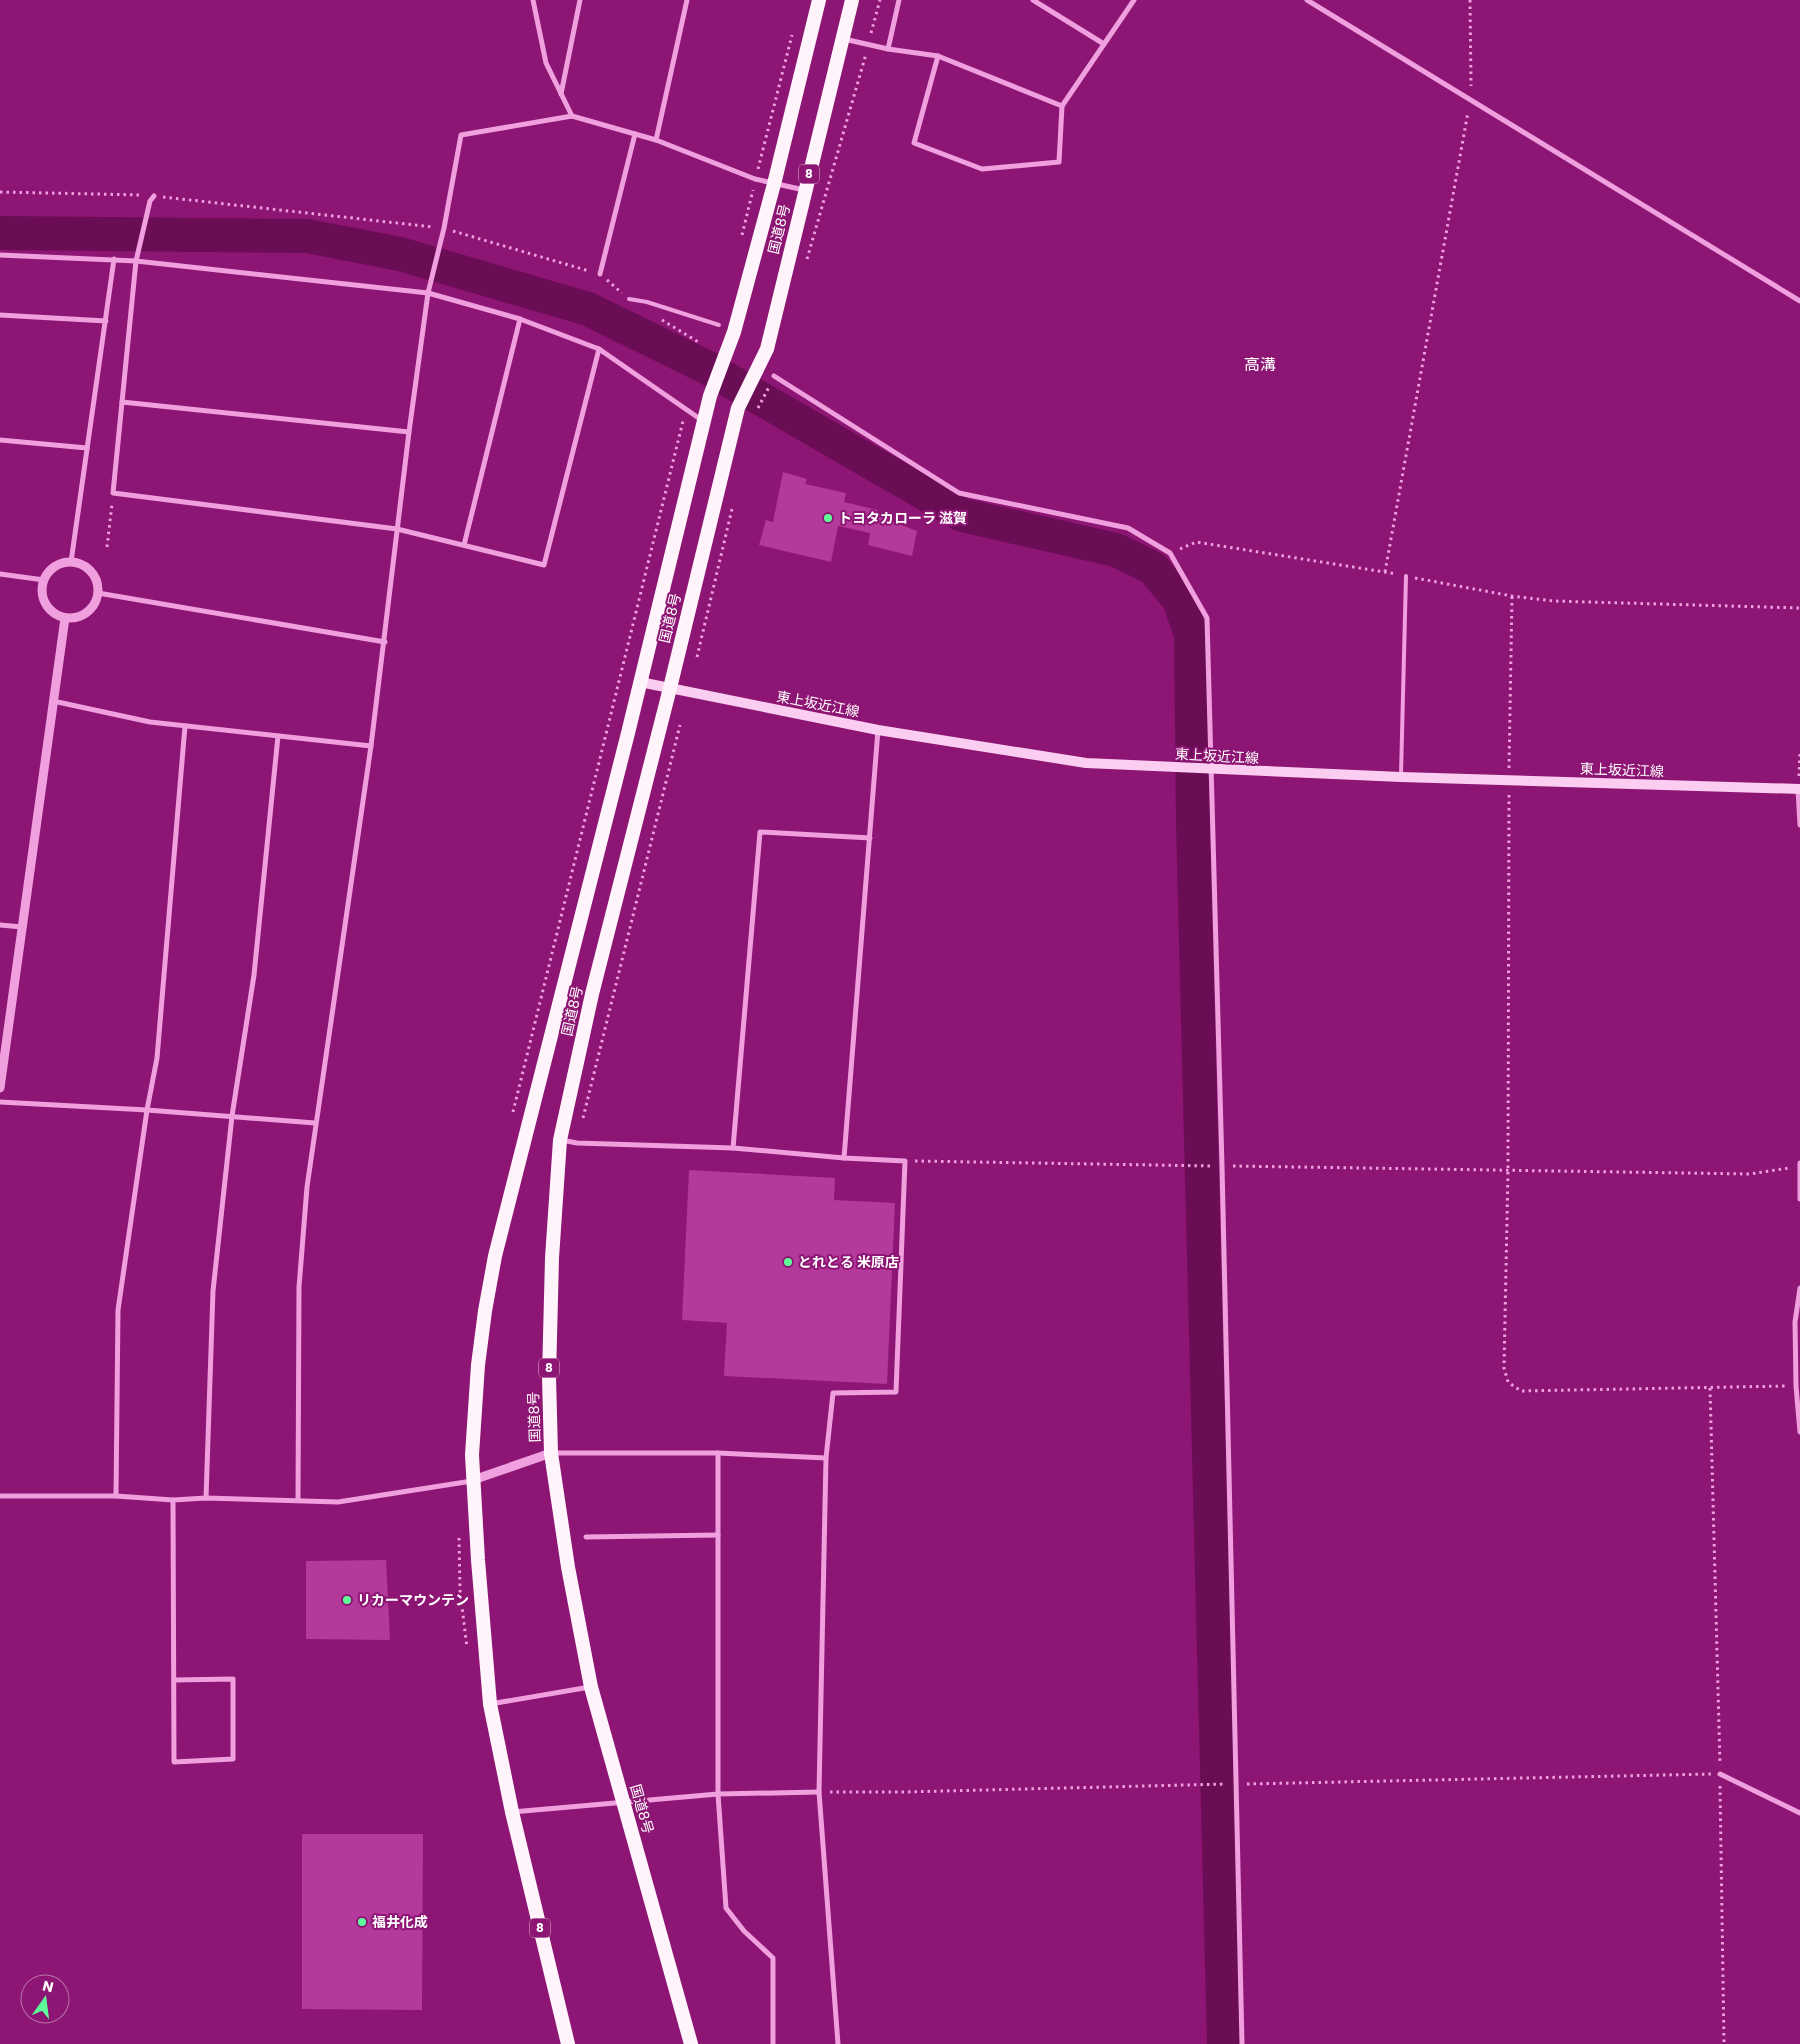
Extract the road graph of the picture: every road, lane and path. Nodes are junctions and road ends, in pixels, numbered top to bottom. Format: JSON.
{"nodes":[{"id":1,"x":533,"y":0,"type":"edge"},
{"id":2,"x":580,"y":0,"type":"edge"},
{"id":3,"x":687,"y":0,"type":"edge"},
{"id":4,"x":819,"y":0,"type":"edge"},
{"id":5,"x":852,"y":0,"type":"edge"},
{"id":6,"x":880,"y":0,"type":"edge"},
{"id":7,"x":899,"y":0,"type":"edge"},
{"id":8,"x":1033,"y":0,"type":"edge"},
{"id":9,"x":1134,"y":0,"type":"edge"},
{"id":10,"x":1307,"y":0,"type":"edge"},
{"id":11,"x":1470,"y":0,"type":"edge"},
{"id":12,"x":794,"y":28,"type":"dead end"},
{"id":13,"x":843,"y":38,"type":"junction"},
{"id":14,"x":1104,"y":44,"type":"junction"},
{"id":15,"x":868,"y":46,"type":"junction"},
{"id":16,"x":888,"y":49,"type":"junction"},
{"id":17,"x":938,"y":56,"type":"junction"},
{"id":18,"x":560,"y":94,"type":"junction"},
{"id":19,"x":1471,"y":100,"type":"junction"},
{"id":20,"x":1062,"y":106,"type":"junction"},
{"id":21,"x":572,"y":116,"type":"junction"},
{"id":22,"x":635,"y":134,"type":"junction"},
{"id":23,"x":656,"y":140,"type":"junction"},
{"id":24,"x":755,"y":179,"type":"junction"},
{"id":25,"x":774,"y":184,"type":"junction"},
{"id":26,"x":805,"y":190,"type":"junction"},
{"id":27,"x":0,"y":192,"type":"edge"},
{"id":28,"x":154,"y":196,"type":"junction"},
{"id":29,"x":444,"y":228,"type":"junction"},
{"id":30,"x":740,"y":243,"type":"dead end"},
{"id":31,"x":0,"y":255,"type":"edge"},
{"id":32,"x":114,"y":260,"type":"junction"},
{"id":33,"x":136,"y":261,"type":"junction"},
{"id":34,"x":806,"y":263,"type":"dead end"},
{"id":35,"x":600,"y":274,"type":"junction"},
{"id":36,"x":428,"y":293,"type":"junction"},
{"id":37,"x":629,"y":299,"type":"joint"},
{"id":38,"x":1800,"y":301,"type":"edge"},
{"id":39,"x":0,"y":315,"type":"edge"},
{"id":40,"x":520,"y":319,"type":"junction"},
{"id":41,"x":106,"y":321,"type":"junction"},
{"id":42,"x":719,"y":325,"type":"dead end"},
{"id":43,"x":599,"y":349,"type":"junction"},
{"id":44,"x":774,"y":376,"type":"joint"},
{"id":45,"x":122,"y":402,"type":"junction"},
{"id":46,"x":754,"y":416,"type":"dead end"},
{"id":47,"x":703,"y":421,"type":"junction"},
{"id":48,"x":408,"y":432,"type":"junction"},
{"id":49,"x":0,"y":440,"type":"edge"},
{"id":50,"x":88,"y":448,"type":"junction"},
{"id":51,"x":113,"y":493,"type":"junction"},
{"id":52,"x":734,"y":503,"type":"dead end"},
{"id":53,"x":397,"y":528,"type":"junction"},
{"id":54,"x":464,"y":545,"type":"junction"},
{"id":55,"x":106,"y":547,"type":"dead end"},
{"id":56,"x":1170,"y":553,"type":"junction"},
{"id":57,"x":71,"y":562,"type":"junction"},
{"id":58,"x":1385,"y":572,"type":"junction"},
{"id":59,"x":0,"y":574,"type":"edge"},
{"id":60,"x":1406,"y":576,"type":"junction"},
{"id":61,"x":44,"y":580,"type":"junction"},
{"id":62,"x":98,"y":593,"type":"junction"},
{"id":63,"x":1512,"y":596,"type":"junction"},
{"id":64,"x":1800,"y":608,"type":"edge"},
{"id":65,"x":66,"y":618,"type":"junction"},
{"id":66,"x":384,"y":642,"type":"junction"},
{"id":67,"x":697,"y":657,"type":"dead end"},
{"id":68,"x":640,"y":682,"type":"junction"},
{"id":69,"x":670,"y":688,"type":"junction"},
{"id":70,"x":53,"y":701,"type":"junction"},
{"id":71,"x":680,"y":725,"type":"dead end"},
{"id":72,"x":185,"y":726,"type":"junction"},
{"id":73,"x":878,"y":730,"type":"junction"},
{"id":74,"x":278,"y":736,"type":"junction"},
{"id":75,"x":371,"y":746,"type":"junction"},
{"id":76,"x":1800,"y":752,"type":"edge"},
{"id":77,"x":1208,"y":769,"type":"junction"},
{"id":78,"x":1401,"y":777,"type":"junction"},
{"id":79,"x":1509,"y":780,"type":"junction"},
{"id":80,"x":1799,"y":789,"type":"edge"},
{"id":81,"x":1800,"y":825,"type":"edge"},
{"id":82,"x":870,"y":838,"type":"junction"},
{"id":83,"x":0,"y":924,"type":"edge"},
{"id":84,"x":22,"y":927,"type":"junction"},
{"id":85,"x":0,"y":1088,"type":"edge"},
{"id":86,"x":0,"y":1102,"type":"edge"},
{"id":87,"x":147,"y":1110,"type":"junction"},
{"id":88,"x":232,"y":1116,"type":"junction"},
{"id":89,"x":315,"y":1123,"type":"junction"},
{"id":90,"x":560,"y":1140,"type":"junction"},
{"id":91,"x":578,"y":1143,"type":"junction"},
{"id":92,"x":733,"y":1148,"type":"junction"},
{"id":93,"x":844,"y":1158,"type":"junction"},
{"id":94,"x":905,"y":1161,"type":"junction"},
{"id":95,"x":1800,"y":1163,"type":"edge"},
{"id":96,"x":1222,"y":1166,"type":"junction"},
{"id":97,"x":1800,"y":1167,"type":"edge"},
{"id":98,"x":1508,"y":1170,"type":"junction"},
{"id":99,"x":1800,"y":1198,"type":"edge"},
{"id":100,"x":1800,"y":1288,"type":"edge"},
{"id":101,"x":1796,"y":1386,"type":"junction"},
{"id":102,"x":1710,"y":1388,"type":"junction"},
{"id":103,"x":1800,"y":1432,"type":"edge"},
{"id":104,"x":551,"y":1453,"type":"junction"},
{"id":105,"x":718,"y":1453,"type":"junction"},
{"id":106,"x":826,"y":1458,"type":"junction"},
{"id":107,"x":473,"y":1480,"type":"junction"},
{"id":108,"x":0,"y":1496,"type":"edge"},
{"id":109,"x":116,"y":1496,"type":"junction"},
{"id":110,"x":206,"y":1498,"type":"junction"},
{"id":111,"x":174,"y":1500,"type":"junction"},
{"id":112,"x":298,"y":1500,"type":"junction"},
{"id":113,"x":718,"y":1535,"type":"junction"},
{"id":114,"x":586,"y":1537,"type":"dead end"},
{"id":115,"x":175,"y":1680,"type":"junction"},
{"id":116,"x":591,"y":1687,"type":"junction"},
{"id":117,"x":490,"y":1704,"type":"junction"},
{"id":118,"x":1720,"y":1774,"type":"junction"},
{"id":119,"x":1235,"y":1784,"type":"junction"},
{"id":120,"x":819,"y":1792,"type":"junction"},
{"id":121,"x":718,"y":1794,"type":"junction"},
{"id":122,"x":623,"y":1802,"type":"junction"},
{"id":123,"x":512,"y":1812,"type":"junction"},
{"id":124,"x":1800,"y":1813,"type":"edge"},
{"id":125,"x":568,"y":2044,"type":"edge"},
{"id":126,"x":691,"y":2044,"type":"edge"},
{"id":127,"x":773,"y":2044,"type":"edge"},
{"id":128,"x":838,"y":2044,"type":"edge"},
{"id":129,"x":1242,"y":2044,"type":"edge"},
{"id":130,"x":1724,"y":2044,"type":"edge"}],
"edges":[{"from":1,"to":18,"type":"street"},
{"from":2,"to":18,"type":"street"},
{"from":3,"to":23,"type":"street"},
{"from":4,"to":25,"type":"highway","name":"国道8号","number":"8"},
{"from":5,"to":13,"type":"highway","name":"国道8号","number":"8"},
{"from":6,"to":15,"type":"path"},
{"from":7,"to":16,"type":"street"},
{"from":8,"to":14,"type":"street"},
{"from":9,"to":14,"type":"street"},
{"from":10,"to":19,"type":"street"},
{"from":11,"to":19,"type":"path"},
{"from":12,"to":24,"type":"path"},
{"from":13,"to":15,"type":"street"},
{"from":13,"to":26,"type":"highway","name":"国道8号","number":"8"},
{"from":14,"to":20,"type":"street"},
{"from":15,"to":16,"type":"street"},
{"from":15,"to":34,"type":"path"},
{"from":16,"to":17,"type":"street"},
{"from":17,"to":20,"type":"street"},
{"from":17,"to":20,"type":"street"},
{"from":18,"to":21,"type":"street"},
{"from":19,"to":38,"type":"street"},
{"from":19,"to":58,"type":"path"},
{"from":21,"to":22,"type":"street"},
{"from":21,"to":29,"type":"street"},
{"from":22,"to":23,"type":"street"},
{"from":22,"to":35,"type":"street"},
{"from":23,"to":24,"type":"street"},
{"from":24,"to":25,"type":"street"},
{"from":24,"to":30,"type":"path"},
{"from":25,"to":26,"type":"street"},
{"from":25,"to":47,"type":"highway","name":"国道8号","number":"8"},
{"from":26,"to":69,"type":"highway","name":"国道8号","number":"8"},
{"from":27,"to":28,"type":"path"},
{"from":28,"to":29,"type":"path"},
{"from":28,"to":33,"type":"street"},
{"from":29,"to":35,"type":"path"},
{"from":29,"to":36,"type":"street"},
{"from":31,"to":32,"type":"street"},
{"from":32,"to":33,"type":"street"},
{"from":32,"to":41,"type":"street"},
{"from":33,"to":36,"type":"street"},
{"from":33,"to":45,"type":"street"},
{"from":35,"to":37,"type":"path"},
{"from":36,"to":40,"type":"street"},
{"from":36,"to":48,"type":"street"},
{"from":37,"to":42,"type":"lane"},
{"from":39,"to":41,"type":"street"},
{"from":40,"to":43,"type":"street"},
{"from":40,"to":54,"type":"street"},
{"from":41,"to":50,"type":"street"},
{"from":43,"to":47,"type":"street"},
{"from":43,"to":54,"type":"street"},
{"from":44,"to":46,"type":"path"},
{"from":44,"to":56,"type":"street"},
{"from":45,"to":48,"type":"street"},
{"from":45,"to":51,"type":"street"},
{"from":47,"to":68,"type":"highway","name":"国道8号","number":"8"},
{"from":48,"to":53,"type":"street"},
{"from":49,"to":50,"type":"street"},
{"from":50,"to":57,"type":"street"},
{"from":51,"to":53,"type":"street"},
{"from":51,"to":55,"type":"path"},
{"from":52,"to":67,"type":"path"},
{"from":53,"to":54,"type":"street"},
{"from":53,"to":66,"type":"street"},
{"from":56,"to":58,"type":"path"},
{"from":56,"to":77,"type":"street"},
{"from":57,"to":61,"type":"street"},
{"from":57,"to":62,"type":"street"},
{"from":58,"to":60,"type":"path"},
{"from":59,"to":61,"type":"street"},
{"from":60,"to":63,"type":"path"},
{"from":60,"to":78,"type":"lane"},
{"from":61,"to":65,"type":"street"},
{"from":62,"to":65,"type":"street"},
{"from":62,"to":66,"type":"street"},
{"from":63,"to":64,"type":"path"},
{"from":63,"to":79,"type":"path"},
{"from":65,"to":70,"type":"street"},
{"from":66,"to":75,"type":"street"},
{"from":68,"to":69,"type":"main road","name":"東上坂近江線"},
{"from":68,"to":107,"type":"highway","name":"国道8号","number":"8"},
{"from":69,"to":73,"type":"main road","name":"東上坂近江線"},
{"from":69,"to":90,"type":"highway","name":"国道8号","number":"8"},
{"from":70,"to":72,"type":"street"},
{"from":70,"to":84,"type":"street"},
{"from":71,"to":91,"type":"path"},
{"from":72,"to":74,"type":"street"},
{"from":72,"to":87,"type":"street"},
{"from":73,"to":77,"type":"main road","name":"東上坂近江線"},
{"from":73,"to":82,"type":"street"},
{"from":74,"to":75,"type":"street"},
{"from":74,"to":88,"type":"street"},
{"from":75,"to":89,"type":"street"},
{"from":76,"to":80,"type":"path"},
{"from":77,"to":78,"type":"main road","name":"東上坂近江線"},
{"from":77,"to":96,"type":"street"},
{"from":78,"to":79,"type":"main road","name":"東上坂近江線"},
{"from":79,"to":80,"type":"main road","name":"東上坂近江線"},
{"from":79,"to":98,"type":"path"},
{"from":80,"to":81,"type":"street"},
{"from":82,"to":92,"type":"street"},
{"from":82,"to":93,"type":"street"},
{"from":83,"to":84,"type":"street"},
{"from":84,"to":85,"type":"street"},
{"from":86,"to":87,"type":"street"},
{"from":87,"to":88,"type":"street"},
{"from":87,"to":109,"type":"street"},
{"from":88,"to":89,"type":"street"},
{"from":88,"to":110,"type":"street"},
{"from":89,"to":112,"type":"street"},
{"from":90,"to":91,"type":"street"},
{"from":90,"to":104,"type":"highway","name":"国道8号","number":"8"},
{"from":91,"to":92,"type":"street"},
{"from":92,"to":93,"type":"street"},
{"from":93,"to":94,"type":"street"},
{"from":94,"to":96,"type":"path"},
{"from":94,"to":106,"type":"street"},
{"from":95,"to":97,"type":"street"},
{"from":96,"to":98,"type":"path"},
{"from":96,"to":119,"type":"street"},
{"from":97,"to":98,"type":"path"},
{"from":97,"to":99,"type":"street"},
{"from":98,"to":102,"type":"path"},
{"from":100,"to":101,"type":"street"},
{"from":101,"to":102,"type":"path"},
{"from":101,"to":103,"type":"street"},
{"from":102,"to":118,"type":"path"},
{"from":104,"to":105,"type":"street"},
{"from":104,"to":107,"type":"street"},
{"from":104,"to":116,"type":"highway","name":"国道8号","number":"8"},
{"from":105,"to":106,"type":"street"},
{"from":105,"to":113,"type":"street"},
{"from":106,"to":120,"type":"street"},
{"from":107,"to":112,"type":"street"},
{"from":107,"to":117,"type":"highway","name":"国道8号","number":"8"},
{"from":108,"to":109,"type":"street"},
{"from":109,"to":111,"type":"street"},
{"from":110,"to":111,"type":"street"},
{"from":110,"to":112,"type":"street"},
{"from":111,"to":115,"type":"street"},
{"from":113,"to":114,"type":"street"},
{"from":113,"to":121,"type":"street"},
{"from":115,"to":115,"type":"street"},
{"from":116,"to":117,"type":"street"},
{"from":116,"to":122,"type":"highway","name":"国道8号","number":"8"},
{"from":117,"to":123,"type":"highway","name":"国道8号","number":"8"},
{"from":118,"to":119,"type":"path"},
{"from":118,"to":124,"type":"street"},
{"from":118,"to":130,"type":"path"},
{"from":119,"to":120,"type":"path"},
{"from":119,"to":129,"type":"street"},
{"from":120,"to":121,"type":"street"},
{"from":120,"to":128,"type":"street"},
{"from":121,"to":122,"type":"street"},
{"from":121,"to":127,"type":"street"},
{"from":122,"to":123,"type":"street"},
{"from":122,"to":126,"type":"highway","name":"国道8号","number":"8"},
{"from":123,"to":125,"type":"highway","name":"国道8号","number":"8"}]}
